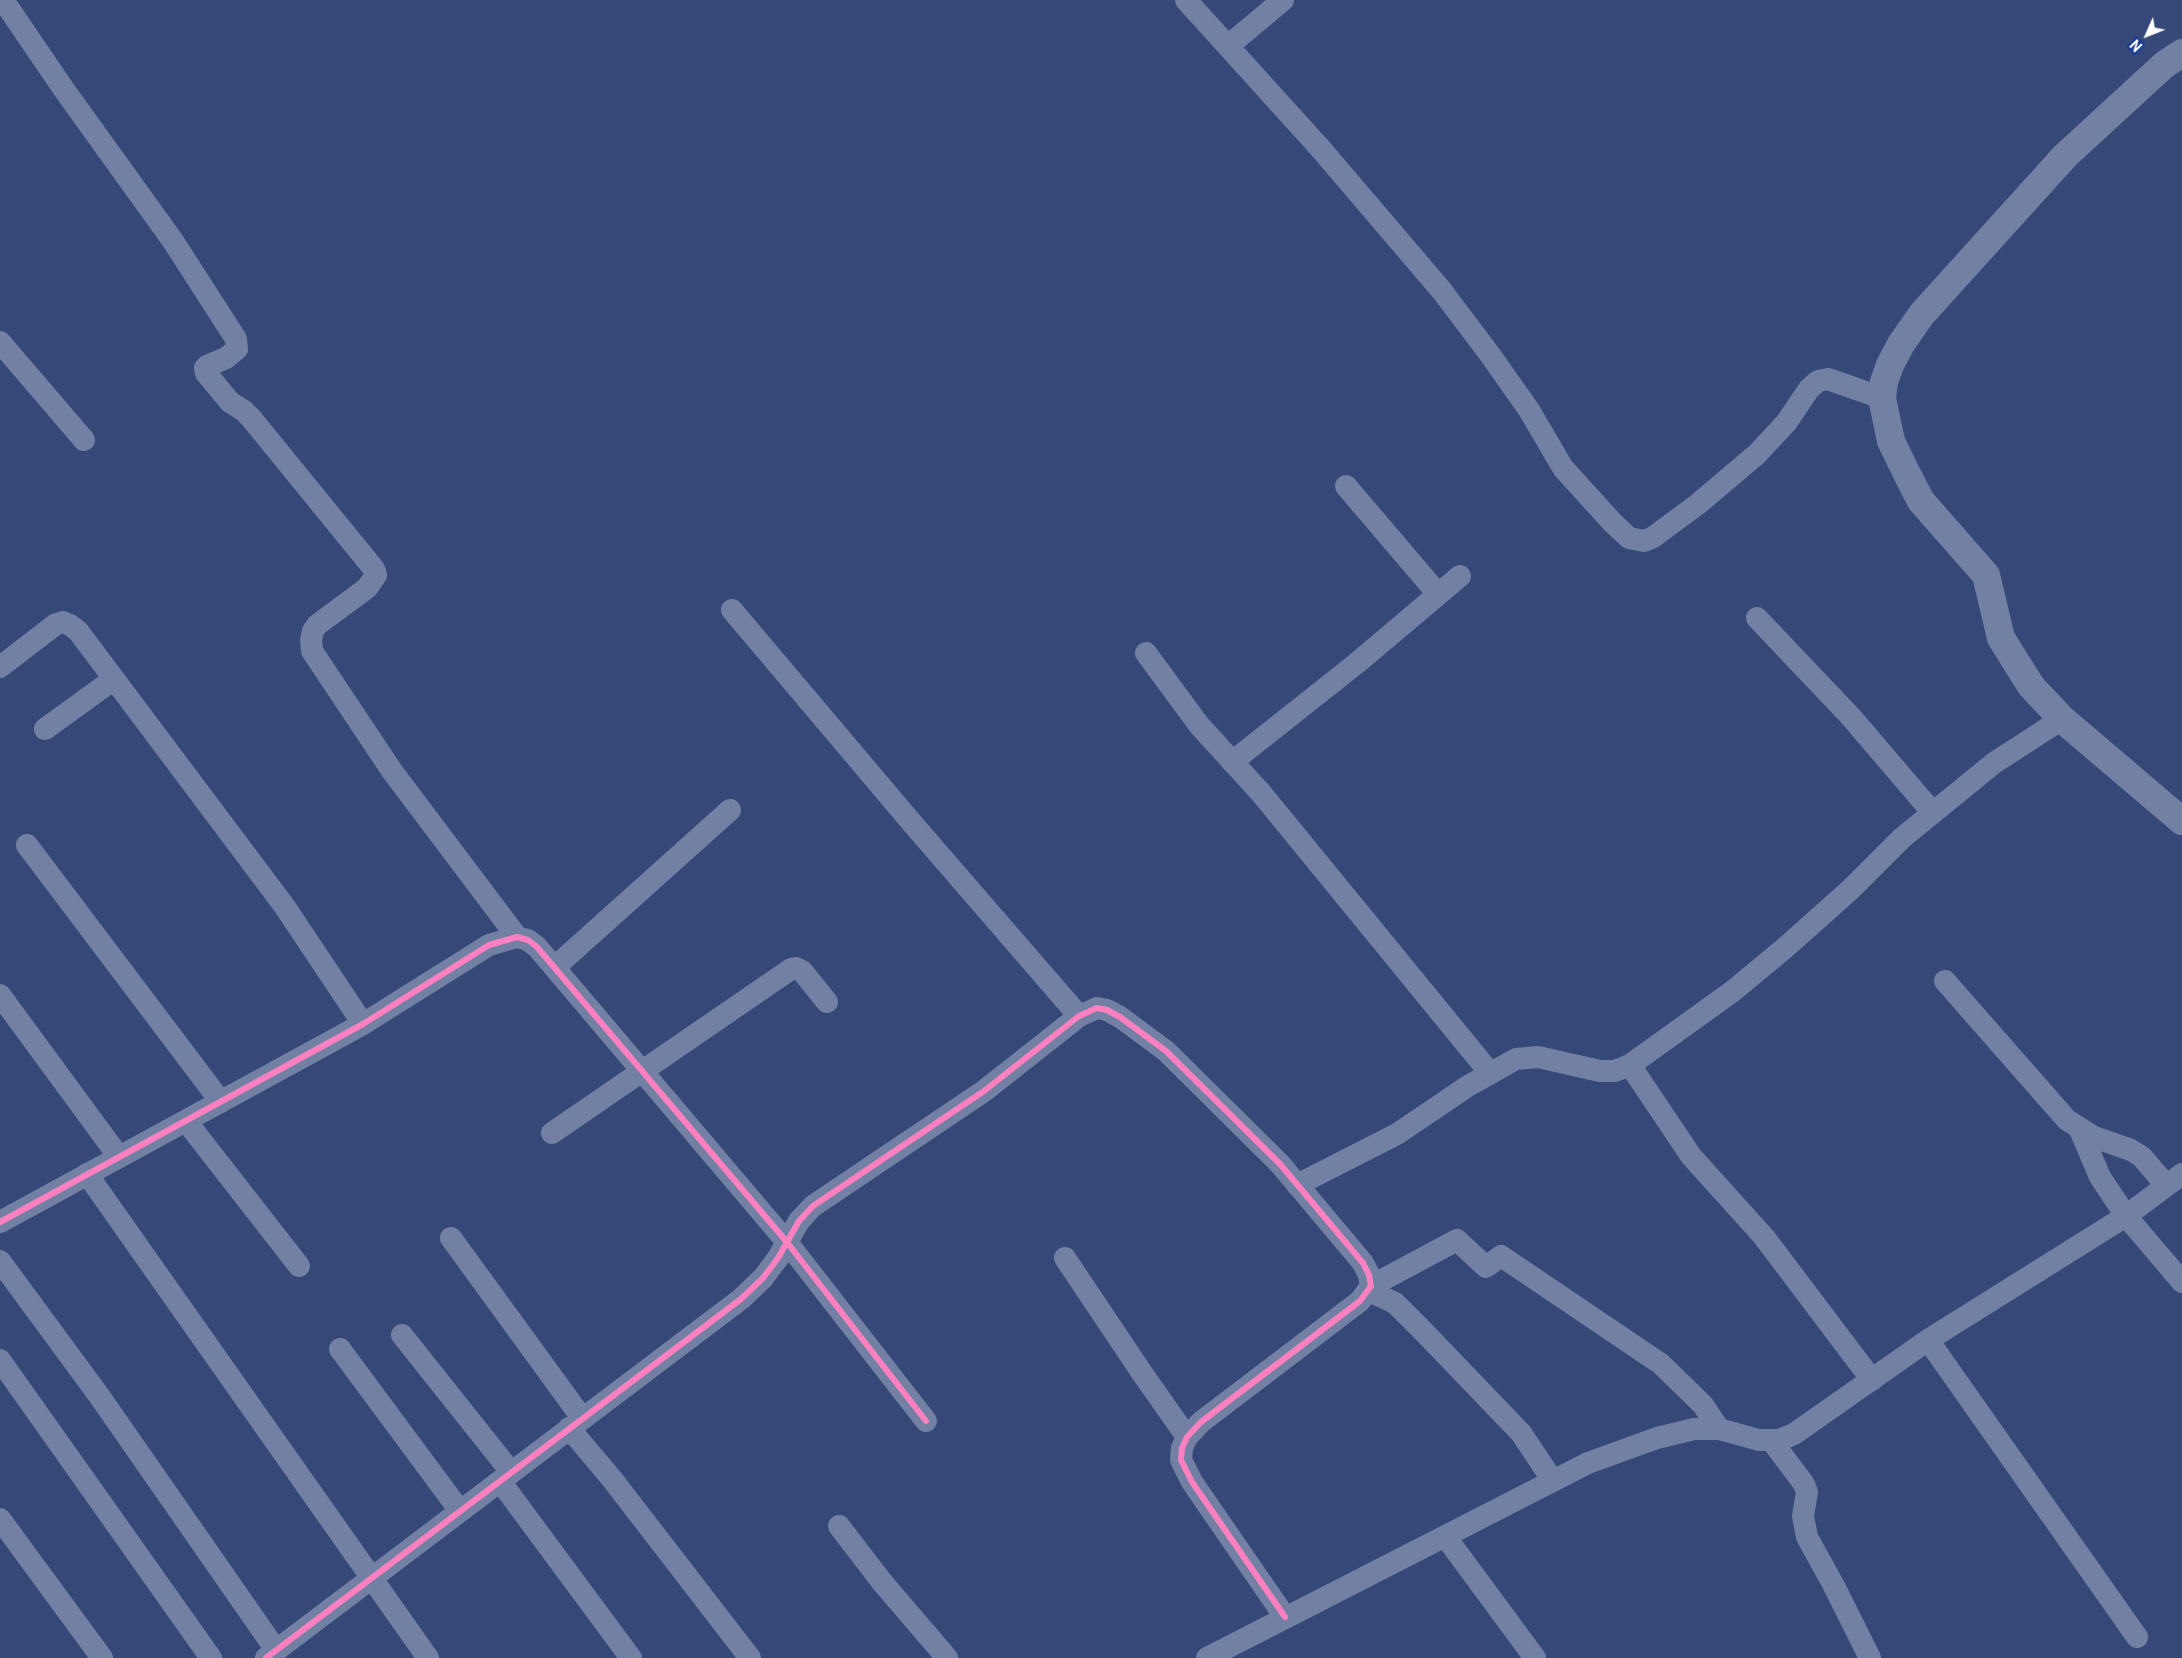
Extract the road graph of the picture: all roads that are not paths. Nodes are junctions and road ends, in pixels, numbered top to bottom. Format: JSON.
{"nodes":[{"id":1,"x":3,"y":0,"type":"edge"},
{"id":2,"x":1186,"y":0,"type":"edge"},
{"id":3,"x":1283,"y":0,"type":"edge"},
{"id":4,"x":1228,"y":46,"type":"junction"},
{"id":5,"x":2182,"y":53,"type":"edge"},
{"id":6,"x":0,"y":342,"type":"edge"},
{"id":7,"x":1876,"y":396,"type":"junction"},
{"id":8,"x":84,"y":440,"type":"dead end"},
{"id":9,"x":1346,"y":486,"type":"dead end"},
{"id":10,"x":1460,"y":576,"type":"dead end"},
{"id":11,"x":1438,"y":594,"type":"junction"},
{"id":12,"x":732,"y":610,"type":"dead end"},
{"id":13,"x":1757,"y":618,"type":"dead end"},
{"id":14,"x":1146,"y":653,"type":"dead end"},
{"id":15,"x":0,"y":667,"type":"edge"},
{"id":16,"x":114,"y":679,"type":"junction"},
{"id":17,"x":2062,"y":719,"type":"junction"},
{"id":18,"x":45,"y":729,"type":"dead end"},
{"id":19,"x":1232,"y":762,"type":"junction"},
{"id":20,"x":730,"y":810,"type":"dead end"},
{"id":21,"x":2178,"y":810,"type":"edge"},
{"id":22,"x":1933,"y":813,"type":"junction"},
{"id":23,"x":27,"y":845,"type":"dead end"},
{"id":24,"x":517,"y":937,"type":"junction"},
{"id":25,"x":555,"y":968,"type":"junction"},
{"id":26,"x":1945,"y":981,"type":"dead end"},
{"id":27,"x":0,"y":995,"type":"edge"},
{"id":28,"x":828,"y":1002,"type":"dead end"},
{"id":29,"x":1079,"y":1016,"type":"junction"},
{"id":30,"x":364,"y":1024,"type":"junction"},
{"id":31,"x":1630,"y":1066,"type":"junction"},
{"id":32,"x":642,"y":1071,"type":"junction"},
{"id":33,"x":1490,"y":1072,"type":"junction"},
{"id":34,"x":221,"y":1102,"type":"junction"},
{"id":35,"x":186,"y":1121,"type":"junction"},
{"id":36,"x":2080,"y":1130,"type":"junction"},
{"id":37,"x":552,"y":1132,"type":"dead end"},
{"id":38,"x":119,"y":1157,"type":"junction"},
{"id":39,"x":87,"y":1174,"type":"junction"},
{"id":40,"x":2174,"y":1180,"type":"edge"},
{"id":41,"x":1298,"y":1185,"type":"junction"},
{"id":42,"x":3,"y":1214,"type":"edge"},
{"id":43,"x":2126,"y":1216,"type":"junction"},
{"id":44,"x":451,"y":1238,"type":"dead end"},
{"id":45,"x":786,"y":1241,"type":"junction"},
{"id":46,"x":1065,"y":1258,"type":"dead end"},
{"id":47,"x":0,"y":1261,"type":"edge"},
{"id":48,"x":299,"y":1266,"type":"dead end"},
{"id":49,"x":2182,"y":1282,"type":"edge"},
{"id":50,"x":1370,"y":1289,"type":"junction"},
{"id":51,"x":402,"y":1335,"type":"dead end"},
{"id":52,"x":1928,"y":1340,"type":"junction"},
{"id":53,"x":340,"y":1349,"type":"dead end"},
{"id":54,"x":0,"y":1360,"type":"edge"},
{"id":55,"x":1872,"y":1380,"type":"junction"},
{"id":56,"x":926,"y":1421,"type":"dead end"},
{"id":57,"x":575,"y":1423,"type":"junction"},
{"id":58,"x":1719,"y":1429,"type":"junction"},
{"id":59,"x":1187,"y":1437,"type":"junction"},
{"id":60,"x":1771,"y":1440,"type":"junction"},
{"id":61,"x":505,"y":1477,"type":"junction"},
{"id":62,"x":1553,"y":1481,"type":"junction"},
{"id":63,"x":460,"y":1511,"type":"junction"},
{"id":64,"x":0,"y":1519,"type":"edge"},
{"id":65,"x":839,"y":1526,"type":"dead end"},
{"id":66,"x":1445,"y":1536,"type":"junction"},
{"id":67,"x":371,"y":1578,"type":"junction"},
{"id":68,"x":1284,"y":1617,"type":"junction"},
{"id":69,"x":2137,"y":1637,"type":"dead end"},
{"id":70,"x":271,"y":1654,"type":"edge"},
{"id":71,"x":102,"y":1658,"type":"edge"},
{"id":72,"x":211,"y":1658,"type":"edge"},
{"id":73,"x":428,"y":1658,"type":"edge"},
{"id":74,"x":631,"y":1658,"type":"edge"},
{"id":75,"x":750,"y":1658,"type":"edge"},
{"id":76,"x":947,"y":1658,"type":"edge"},
{"id":77,"x":1207,"y":1658,"type":"edge"},
{"id":78,"x":1535,"y":1658,"type":"edge"},
{"id":79,"x":1870,"y":1658,"type":"edge"}],
"edges":[{"from":1,"to":24,"type":"street"},
{"from":2,"to":4,"type":"street"},
{"from":3,"to":4,"type":"street"},
{"from":4,"to":7,"type":"street"},
{"from":5,"to":7,"type":"street"},
{"from":6,"to":8,"type":"street"},
{"from":7,"to":17,"type":"street"},
{"from":9,"to":11,"type":"street"},
{"from":10,"to":11,"type":"street"},
{"from":11,"to":19,"type":"street"},
{"from":12,"to":29,"type":"street"},
{"from":13,"to":22,"type":"street"},
{"from":14,"to":19,"type":"street"},
{"from":15,"to":16,"type":"street"},
{"from":16,"to":18,"type":"street"},
{"from":16,"to":30,"type":"street"},
{"from":17,"to":21,"type":"street"},
{"from":17,"to":22,"type":"street"},
{"from":19,"to":33,"type":"street"},
{"from":20,"to":25,"type":"street"},
{"from":22,"to":31,"type":"street"},
{"from":23,"to":34,"type":"street"},
{"from":24,"to":25,"type":"street"},
{"from":24,"to":30,"type":"street"},
{"from":25,"to":32,"type":"street"},
{"from":26,"to":36,"type":"street"},
{"from":27,"to":38,"type":"street"},
{"from":28,"to":32,"type":"street"},
{"from":29,"to":41,"type":"street"},
{"from":29,"to":45,"type":"street"},
{"from":30,"to":34,"type":"street"},
{"from":31,"to":33,"type":"street"},
{"from":31,"to":55,"type":"street"},
{"from":32,"to":37,"type":"street"},
{"from":32,"to":45,"type":"street"},
{"from":33,"to":41,"type":"street"},
{"from":34,"to":35,"type":"street"},
{"from":35,"to":38,"type":"street"},
{"from":35,"to":48,"type":"street"},
{"from":36,"to":40,"type":"street"},
{"from":36,"to":43,"type":"street"},
{"from":38,"to":39,"type":"street"},
{"from":39,"to":42,"type":"street"},
{"from":39,"to":67,"type":"street"},
{"from":40,"to":43,"type":"street"},
{"from":41,"to":50,"type":"street"},
{"from":43,"to":49,"type":"street"},
{"from":43,"to":52,"type":"street"},
{"from":44,"to":57,"type":"street"},
{"from":45,"to":56,"type":"street"},
{"from":45,"to":57,"type":"street"},
{"from":46,"to":59,"type":"street"},
{"from":47,"to":70,"type":"street"},
{"from":50,"to":58,"type":"street"},
{"from":50,"to":59,"type":"street"},
{"from":50,"to":62,"type":"street"},
{"from":51,"to":61,"type":"street"},
{"from":52,"to":55,"type":"street"},
{"from":52,"to":69,"type":"street"},
{"from":53,"to":63,"type":"street"},
{"from":54,"to":72,"type":"street"},
{"from":55,"to":60,"type":"street"},
{"from":57,"to":61,"type":"street"},
{"from":57,"to":75,"type":"street"},
{"from":58,"to":60,"type":"street"},
{"from":58,"to":62,"type":"street"},
{"from":59,"to":68,"type":"street"},
{"from":60,"to":79,"type":"street"},
{"from":61,"to":63,"type":"street"},
{"from":61,"to":74,"type":"street"},
{"from":62,"to":66,"type":"street"},
{"from":63,"to":67,"type":"street"},
{"from":64,"to":71,"type":"street"},
{"from":65,"to":76,"type":"street"},
{"from":66,"to":68,"type":"street"},
{"from":66,"to":78,"type":"street"},
{"from":67,"to":70,"type":"street"},
{"from":67,"to":73,"type":"street"},
{"from":68,"to":77,"type":"street"}]}
